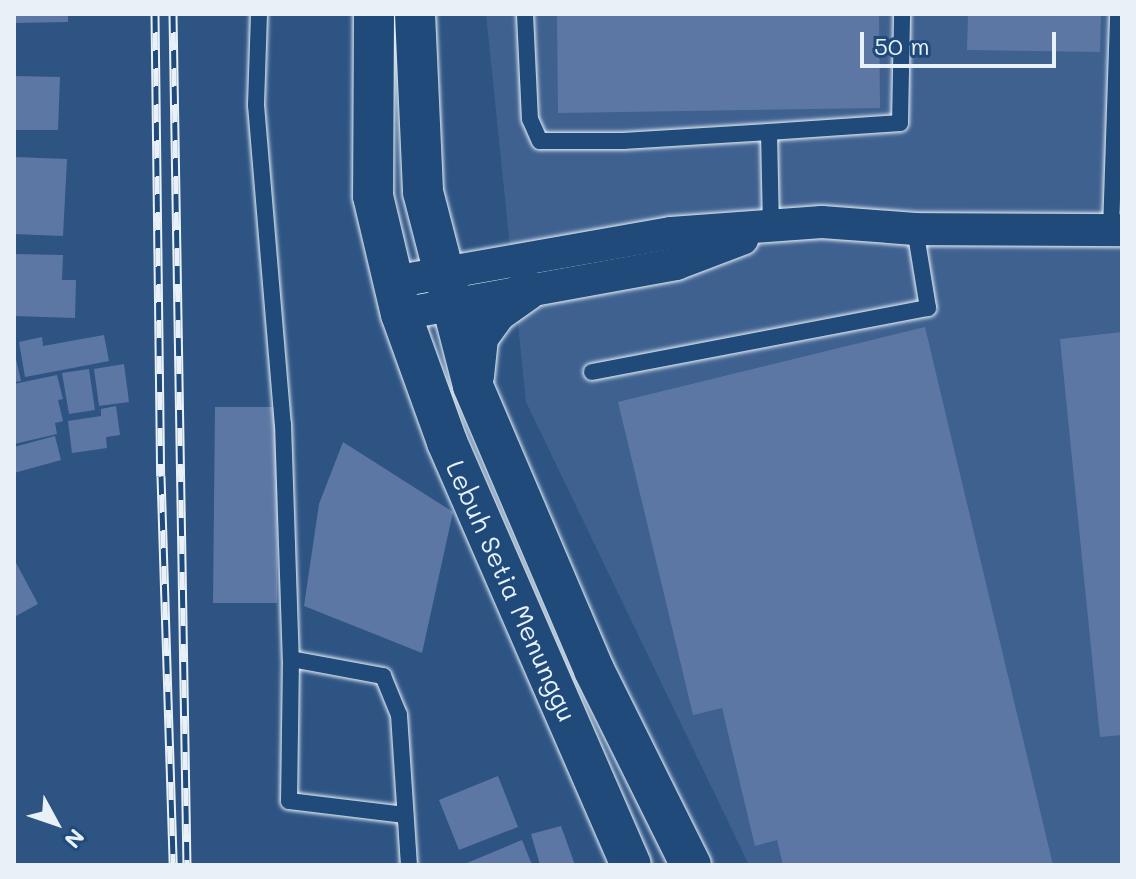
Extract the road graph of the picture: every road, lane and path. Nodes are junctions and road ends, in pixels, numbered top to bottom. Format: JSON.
{"nodes":[{"id":1,"x":259,"y":14,"type":"edge"},
{"id":2,"x":374,"y":14,"type":"edge"},
{"id":3,"x":415,"y":14,"type":"edge"},
{"id":4,"x":525,"y":14,"type":"edge"},
{"id":5,"x":902,"y":14,"type":"edge"},
{"id":6,"x":1118,"y":14,"type":"edge"},
{"id":7,"x":769,"y":132,"type":"junction"},
{"id":8,"x":771,"y":229,"type":"junction"},
{"id":9,"x":915,"y":229,"type":"junction"},
{"id":10,"x":1117,"y":230,"type":"edge"},
{"id":11,"x":448,"y":288,"type":"junction"},
{"id":12,"x":527,"y":290,"type":"junction"},
{"id":13,"x":397,"y":298,"type":"junction"},
{"id":14,"x":592,"y":372,"type":"dead end"},
{"id":15,"x":473,"y":386,"type":"junction"},
{"id":16,"x":291,"y":659,"type":"junction"},
{"id":17,"x":405,"y":815,"type":"junction"},
{"id":18,"x":409,"y":865,"type":"edge"},
{"id":19,"x":631,"y":865,"type":"edge"},
{"id":20,"x":691,"y":865,"type":"edge"}],
"edges":[{"from":1,"to":16,"type":"lane"},
{"from":2,"to":13,"type":"street","name":"Lebuh Setia Menunggu"},
{"from":3,"to":11,"type":"street"},
{"from":4,"to":7,"type":"lane"},
{"from":5,"to":7,"type":"lane"},
{"from":6,"to":10,"type":"lane"},
{"from":7,"to":8,"type":"lane"},
{"from":8,"to":9,"type":"street"},
{"from":8,"to":11,"type":"street"},
{"from":8,"to":12,"type":"street"},
{"from":9,"to":10,"type":"street"},
{"from":9,"to":14,"type":"lane"},
{"from":11,"to":12,"type":"street"},
{"from":11,"to":13,"type":"street"},
{"from":11,"to":15,"type":"street","name":"Lebuh Setia Menunggu"},
{"from":12,"to":15,"type":"street"},
{"from":13,"to":19,"type":"street","name":"Lebuh Setia Menunggu"},
{"from":15,"to":20,"type":"street","name":"Lebuh Setia Menunggu"},
{"from":16,"to":17,"type":"lane"},
{"from":16,"to":17,"type":"lane"},
{"from":17,"to":18,"type":"lane"}]}
